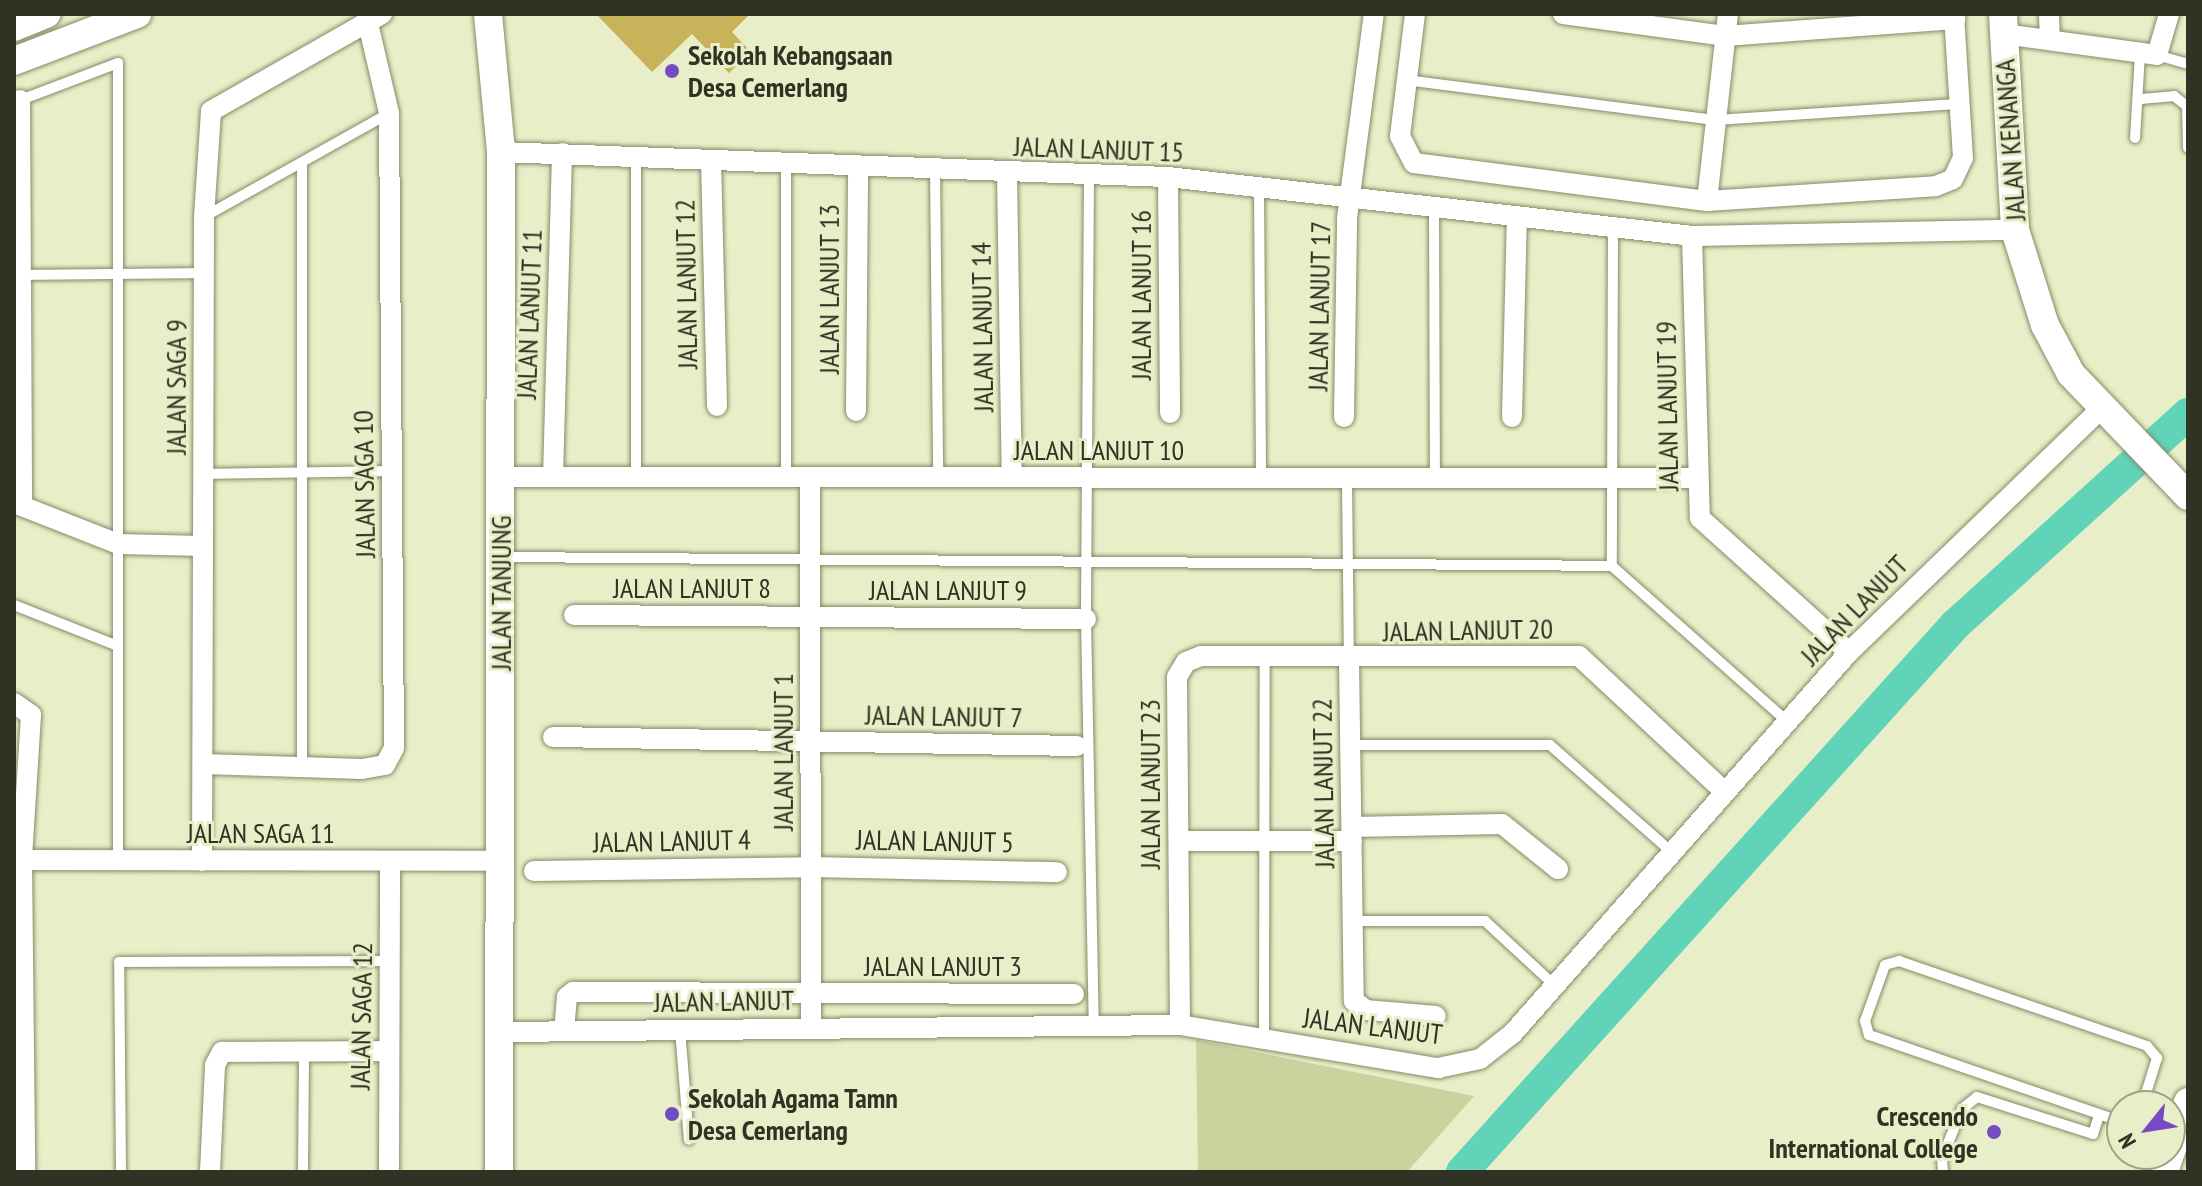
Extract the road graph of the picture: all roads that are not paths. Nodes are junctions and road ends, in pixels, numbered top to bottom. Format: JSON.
{"nodes":[{"id":1,"x":47,"y":14,"type":"edge"},
{"id":2,"x":137,"y":14,"type":"edge"},
{"id":3,"x":488,"y":14,"type":"edge"},
{"id":4,"x":1374,"y":14,"type":"edge"},
{"id":5,"x":1415,"y":14,"type":"edge"},
{"id":6,"x":1563,"y":14,"type":"edge"},
{"id":7,"x":1728,"y":14,"type":"edge"},
{"id":8,"x":2049,"y":14,"type":"edge"},
{"id":9,"x":2169,"y":14,"type":"edge"},
{"id":10,"x":375,"y":17,"type":"edge"},
{"id":11,"x":1954,"y":17,"type":"edge"},
{"id":12,"x":2003,"y":24,"type":"edge"},
{"id":13,"x":14,"y":27,"type":"edge"},
{"id":14,"x":1725,"y":36,"type":"junction"},
{"id":15,"x":2050,"y":39,"type":"junction"},
{"id":16,"x":2148,"y":55,"type":"junction"},
{"id":17,"x":14,"y":61,"type":"edge"},
{"id":18,"x":2188,"y":64,"type":"edge"},
{"id":19,"x":1406,"y":80,"type":"junction"},
{"id":20,"x":2141,"y":99,"type":"junction"},
{"id":21,"x":17,"y":101,"type":"edge"},
{"id":22,"x":1960,"y":104,"type":"junction"},
{"id":23,"x":389,"y":113,"type":"junction"},
{"id":24,"x":1716,"y":120,"type":"junction"},
{"id":25,"x":2135,"y":138,"type":"dead end"},
{"id":26,"x":2188,"y":148,"type":"edge"},
{"id":27,"x":501,"y":152,"type":"junction"},
{"id":28,"x":562,"y":153,"type":"junction"},
{"id":29,"x":636,"y":156,"type":"junction"},
{"id":30,"x":711,"y":160,"type":"junction"},
{"id":31,"x":786,"y":164,"type":"junction"},
{"id":32,"x":302,"y":165,"type":"junction"},
{"id":33,"x":858,"y":168,"type":"junction"},
{"id":34,"x":935,"y":171,"type":"junction"},
{"id":35,"x":1007,"y":175,"type":"junction"},
{"id":36,"x":1089,"y":176,"type":"junction"},
{"id":37,"x":1168,"y":177,"type":"junction"},
{"id":38,"x":1259,"y":186,"type":"junction"},
{"id":39,"x":1351,"y":197,"type":"junction"},
{"id":40,"x":1707,"y":201,"type":"junction"},
{"id":41,"x":1434,"y":207,"type":"junction"},
{"id":42,"x":204,"y":217,"type":"junction"},
{"id":43,"x":1517,"y":219,"type":"junction"},
{"id":44,"x":1613,"y":229,"type":"junction"},
{"id":45,"x":2015,"y":230,"type":"junction"},
{"id":46,"x":1692,"y":236,"type":"junction"},
{"id":47,"x":204,"y":273,"type":"junction"},
{"id":48,"x":120,"y":274,"type":"junction"},
{"id":49,"x":21,"y":275,"type":"junction"},
{"id":50,"x":717,"y":406,"type":"dead end"},
{"id":51,"x":2103,"y":407,"type":"junction"},
{"id":52,"x":856,"y":411,"type":"dead end"},
{"id":53,"x":1170,"y":413,"type":"dead end"},
{"id":54,"x":1344,"y":417,"type":"dead end"},
{"id":55,"x":1512,"y":417,"type":"dead end"},
{"id":56,"x":391,"y":471,"type":"junction"},
{"id":57,"x":300,"y":473,"type":"junction"},
{"id":58,"x":203,"y":474,"type":"junction"},
{"id":59,"x":501,"y":477,"type":"junction"},
{"id":60,"x":553,"y":477,"type":"junction"},
{"id":61,"x":636,"y":477,"type":"junction"},
{"id":62,"x":786,"y":477,"type":"junction"},
{"id":63,"x":810,"y":477,"type":"junction"},
{"id":64,"x":938,"y":477,"type":"junction"},
{"id":65,"x":1012,"y":477,"type":"junction"},
{"id":66,"x":1088,"y":477,"type":"junction"},
{"id":67,"x":1261,"y":478,"type":"junction"},
{"id":68,"x":1347,"y":478,"type":"junction"},
{"id":69,"x":1435,"y":478,"type":"junction"},
{"id":70,"x":1611,"y":478,"type":"junction"},
{"id":71,"x":1697,"y":478,"type":"junction"},
{"id":72,"x":2188,"y":496,"type":"edge"},
{"id":73,"x":18,"y":504,"type":"edge"},
{"id":74,"x":118,"y":544,"type":"junction"},
{"id":75,"x":203,"y":546,"type":"junction"},
{"id":76,"x":502,"y":557,"type":"junction"},
{"id":77,"x":810,"y":560,"type":"junction"},
{"id":78,"x":1087,"y":562,"type":"junction"},
{"id":79,"x":1349,"y":564,"type":"junction"},
{"id":80,"x":1612,"y":566,"type":"junction"},
{"id":81,"x":14,"y":605,"type":"edge"},
{"id":82,"x":574,"y":615,"type":"dead end"},
{"id":83,"x":811,"y":617,"type":"junction"},
{"id":84,"x":1086,"y":619,"type":"junction"},
{"id":85,"x":118,"y":646,"type":"junction"},
{"id":86,"x":1849,"y":652,"type":"junction"},
{"id":87,"x":1265,"y":658,"type":"junction"},
{"id":88,"x":1349,"y":660,"type":"junction"},
{"id":89,"x":14,"y":703,"type":"edge"},
{"id":90,"x":1788,"y":722,"type":"junction"},
{"id":91,"x":553,"y":737,"type":"dead end"},
{"id":92,"x":811,"y":742,"type":"junction"},
{"id":93,"x":1350,"y":745,"type":"junction"},
{"id":94,"x":1077,"y":746,"type":"dead end"},
{"id":95,"x":203,"y":764,"type":"junction"},
{"id":96,"x":302,"y":767,"type":"junction"},
{"id":97,"x":1725,"y":792,"type":"junction"},
{"id":98,"x":1352,"y":834,"type":"junction"},
{"id":99,"x":1179,"y":841,"type":"junction"},
{"id":100,"x":1267,"y":841,"type":"junction"},
{"id":101,"x":1672,"y":852,"type":"junction"},
{"id":102,"x":22,"y":860,"type":"junction"},
{"id":103,"x":118,"y":860,"type":"junction"},
{"id":104,"x":202,"y":861,"type":"junction"},
{"id":105,"x":390,"y":861,"type":"junction"},
{"id":106,"x":500,"y":861,"type":"junction"},
{"id":107,"x":811,"y":867,"type":"junction"},
{"id":108,"x":1558,"y":869,"type":"dead end"},
{"id":109,"x":534,"y":871,"type":"dead end"},
{"id":110,"x":1057,"y":872,"type":"dead end"},
{"id":111,"x":1352,"y":921,"type":"junction"},
{"id":112,"x":391,"y":961,"type":"junction"},
{"id":113,"x":1554,"y":985,"type":"junction"},
{"id":114,"x":1074,"y":994,"type":"dead end"},
{"id":115,"x":811,"y":995,"type":"junction"},
{"id":116,"x":1436,"y":1016,"type":"dead end"},
{"id":117,"x":1180,"y":1025,"type":"junction"},
{"id":118,"x":1094,"y":1026,"type":"junction"},
{"id":119,"x":811,"y":1027,"type":"junction"},
{"id":120,"x":680,"y":1029,"type":"junction"},
{"id":121,"x":564,"y":1031,"type":"junction"},
{"id":122,"x":501,"y":1032,"type":"junction"},
{"id":123,"x":1264,"y":1040,"type":"junction"},
{"id":124,"x":304,"y":1050,"type":"junction"},
{"id":125,"x":388,"y":1051,"type":"junction"},
{"id":126,"x":2147,"y":1090,"type":"edge"},
{"id":127,"x":2188,"y":1102,"type":"edge"},
{"id":128,"x":2099,"y":1115,"type":"junction"},
{"id":129,"x":2106,"y":1117,"type":"edge"},
{"id":130,"x":689,"y":1140,"type":"dead end"},
{"id":131,"x":25,"y":1172,"type":"edge"},
{"id":132,"x":121,"y":1172,"type":"edge"},
{"id":133,"x":210,"y":1172,"type":"edge"},
{"id":134,"x":303,"y":1172,"type":"edge"},
{"id":135,"x":389,"y":1172,"type":"edge"},
{"id":136,"x":499,"y":1172,"type":"edge"},
{"id":137,"x":1943,"y":1172,"type":"edge"},
{"id":138,"x":2164,"y":1172,"type":"edge"}],
"edges":[{"from":1,"to":13,"type":"street"},
{"from":2,"to":17,"type":"street"},
{"from":3,"to":27,"type":"street","name":"JALAN TANJUNG"},
{"from":4,"to":39,"type":"street","name":"JALAN LANJUT 17"},
{"from":5,"to":19,"type":"street"},
{"from":6,"to":14,"type":"street"},
{"from":7,"to":14,"type":"street"},
{"from":8,"to":15,"type":"street"},
{"from":9,"to":16,"type":"street"},
{"from":10,"to":23,"type":"street","name":"JALAN SAGA 10"},
{"from":10,"to":42,"type":"street","name":"JALAN SAGA 9"},
{"from":11,"to":14,"type":"street"},
{"from":11,"to":22,"type":"street"},
{"from":12,"to":15,"type":"street"},
{"from":12,"to":45,"type":"street","name":"JALAN KENANGA"},
{"from":14,"to":24,"type":"street"},
{"from":15,"to":16,"type":"street"},
{"from":16,"to":18,"type":"lane"},
{"from":16,"to":20,"type":"lane"},
{"from":19,"to":24,"type":"lane"},
{"from":19,"to":40,"type":"street"},
{"from":20,"to":25,"type":"lane"},
{"from":20,"to":26,"type":"lane"},
{"from":21,"to":48,"type":"lane"},
{"from":21,"to":49,"type":"street"},
{"from":22,"to":24,"type":"lane"},
{"from":22,"to":40,"type":"street"},
{"from":23,"to":32,"type":"lane"},
{"from":23,"to":56,"type":"street","name":"JALAN SAGA 10"},
{"from":24,"to":40,"type":"street"},
{"from":27,"to":28,"type":"street","name":"JALAN LANJUT 15"},
{"from":27,"to":59,"type":"street","name":"JALAN TANJUNG"},
{"from":28,"to":29,"type":"street","name":"JALAN LANJUT 15"},
{"from":28,"to":60,"type":"street","name":"JALAN LANJUT 11"},
{"from":29,"to":30,"type":"street","name":"JALAN LANJUT 15"},
{"from":29,"to":61,"type":"lane"},
{"from":30,"to":31,"type":"street","name":"JALAN LANJUT 15"},
{"from":30,"to":50,"type":"street","name":"JALAN LANJUT 12"},
{"from":31,"to":33,"type":"street","name":"JALAN LANJUT 15"},
{"from":31,"to":62,"type":"lane"},
{"from":32,"to":42,"type":"lane"},
{"from":32,"to":57,"type":"lane"},
{"from":33,"to":34,"type":"street","name":"JALAN LANJUT 15"},
{"from":33,"to":52,"type":"street","name":"JALAN LANJUT 13"},
{"from":34,"to":35,"type":"street","name":"JALAN LANJUT 15"},
{"from":34,"to":64,"type":"lane"},
{"from":35,"to":36,"type":"street","name":"JALAN LANJUT 15"},
{"from":35,"to":65,"type":"street","name":"JALAN LANJUT 14"},
{"from":36,"to":37,"type":"street","name":"JALAN LANJUT 15"},
{"from":36,"to":66,"type":"lane"},
{"from":37,"to":38,"type":"street","name":"JALAN LANJUT 15"},
{"from":37,"to":53,"type":"street","name":"JALAN LANJUT 16"},
{"from":38,"to":39,"type":"street","name":"JALAN LANJUT 15"},
{"from":38,"to":67,"type":"lane"},
{"from":39,"to":41,"type":"street","name":"JALAN LANJUT 15"},
{"from":39,"to":54,"type":"street","name":"JALAN LANJUT 17"},
{"from":41,"to":43,"type":"street","name":"JALAN LANJUT 15"},
{"from":41,"to":69,"type":"lane"},
{"from":42,"to":47,"type":"street","name":"JALAN SAGA 9"},
{"from":43,"to":44,"type":"street","name":"JALAN LANJUT 15"},
{"from":43,"to":55,"type":"street"},
{"from":44,"to":46,"type":"street","name":"JALAN LANJUT 15"},
{"from":44,"to":70,"type":"lane"},
{"from":45,"to":46,"type":"street","name":"JALAN LANJUT 15"},
{"from":45,"to":51,"type":"street","name":"JALAN KENANGA"},
{"from":46,"to":71,"type":"street","name":"JALAN LANJUT 19"},
{"from":47,"to":48,"type":"lane"},
{"from":47,"to":58,"type":"street","name":"JALAN SAGA 9"},
{"from":48,"to":49,"type":"lane"},
{"from":48,"to":74,"type":"lane"},
{"from":49,"to":73,"type":"street"},
{"from":51,"to":72,"type":"street","name":"JALAN KENANGA"},
{"from":51,"to":86,"type":"street","name":"JALAN LANJUT"},
{"from":56,"to":57,"type":"lane"},
{"from":56,"to":96,"type":"street","name":"JALAN SAGA 10"},
{"from":57,"to":58,"type":"lane"},
{"from":57,"to":96,"type":"lane"},
{"from":58,"to":75,"type":"street","name":"JALAN SAGA 9"},
{"from":59,"to":60,"type":"street","name":"JALAN LANJUT 10"},
{"from":59,"to":76,"type":"street","name":"JALAN TANJUNG"},
{"from":60,"to":61,"type":"street","name":"JALAN LANJUT 10"},
{"from":61,"to":62,"type":"street","name":"JALAN LANJUT 10"},
{"from":62,"to":63,"type":"street","name":"JALAN LANJUT 10"},
{"from":63,"to":64,"type":"street","name":"JALAN LANJUT 10"},
{"from":63,"to":77,"type":"street","name":"JALAN LANJUT 1"},
{"from":64,"to":65,"type":"street","name":"JALAN LANJUT 10"},
{"from":65,"to":66,"type":"street","name":"JALAN LANJUT 10"},
{"from":66,"to":67,"type":"street","name":"JALAN LANJUT 10"},
{"from":66,"to":78,"type":"lane"},
{"from":67,"to":68,"type":"street","name":"JALAN LANJUT 10"},
{"from":68,"to":69,"type":"street","name":"JALAN LANJUT 10"},
{"from":68,"to":79,"type":"lane","name":"JALAN LANJUT 22"},
{"from":69,"to":70,"type":"street","name":"JALAN LANJUT 10"},
{"from":70,"to":71,"type":"street","name":"JALAN LANJUT 10"},
{"from":70,"to":80,"type":"lane"},
{"from":71,"to":86,"type":"street","name":"JALAN LANJUT 19"},
{"from":73,"to":74,"type":"street"},
{"from":74,"to":75,"type":"street"},
{"from":74,"to":85,"type":"lane"},
{"from":75,"to":95,"type":"street","name":"JALAN SAGA 9"},
{"from":76,"to":77,"type":"lane"},
{"from":76,"to":106,"type":"street","name":"JALAN TANJUNG"},
{"from":77,"to":78,"type":"lane"},
{"from":77,"to":83,"type":"street","name":"JALAN LANJUT 1"},
{"from":78,"to":79,"type":"lane"},
{"from":78,"to":84,"type":"lane"},
{"from":79,"to":80,"type":"lane"},
{"from":79,"to":88,"type":"lane","name":"JALAN LANJUT 22"},
{"from":80,"to":90,"type":"lane"},
{"from":81,"to":85,"type":"lane"},
{"from":82,"to":83,"type":"street","name":"JALAN LANJUT 8"},
{"from":83,"to":84,"type":"street","name":"JALAN LANJUT 9"},
{"from":83,"to":92,"type":"street","name":"JALAN LANJUT 1"},
{"from":84,"to":118,"type":"lane"},
{"from":85,"to":103,"type":"lane"},
{"from":86,"to":90,"type":"street","name":"JALAN LANJUT"},
{"from":87,"to":88,"type":"street","name":"JALAN LANJUT 23"},
{"from":87,"to":99,"type":"street","name":"JALAN LANJUT 23"},
{"from":87,"to":100,"type":"lane"},
{"from":88,"to":93,"type":"street","name":"JALAN LANJUT 22"},
{"from":88,"to":97,"type":"street","name":"JALAN LANJUT 20"},
{"from":89,"to":102,"type":"street"},
{"from":90,"to":97,"type":"street","name":"JALAN LANJUT"},
{"from":91,"to":92,"type":"street"},
{"from":92,"to":94,"type":"street","name":"JALAN LANJUT 7"},
{"from":92,"to":107,"type":"street","name":"JALAN LANJUT 1"},
{"from":93,"to":98,"type":"street","name":"JALAN LANJUT 22"},
{"from":93,"to":101,"type":"lane"},
{"from":95,"to":96,"type":"street","name":"JALAN SAGA 10"},
{"from":95,"to":104,"type":"street","name":"JALAN SAGA 9"},
{"from":97,"to":101,"type":"street","name":"JALAN LANJUT"},
{"from":98,"to":100,"type":"street"},
{"from":98,"to":108,"type":"street"},
{"from":98,"to":111,"type":"street","name":"JALAN LANJUT 22"},
{"from":99,"to":100,"type":"street"},
{"from":99,"to":117,"type":"street","name":"JALAN LANJUT 23"},
{"from":100,"to":123,"type":"lane"},
{"from":101,"to":113,"type":"street","name":"JALAN LANJUT"},
{"from":102,"to":103,"type":"street","name":"JALAN SAGA 11"},
{"from":102,"to":131,"type":"street"},
{"from":103,"to":104,"type":"street","name":"JALAN SAGA 11"},
{"from":104,"to":105,"type":"street","name":"JALAN SAGA 11"},
{"from":105,"to":106,"type":"street","name":"JALAN SAGA 11"},
{"from":105,"to":112,"type":"street","name":"JALAN SAGA 12"},
{"from":106,"to":122,"type":"street","name":"JALAN TANJUNG"},
{"from":107,"to":109,"type":"street","name":"JALAN LANJUT 4"},
{"from":107,"to":110,"type":"street","name":"JALAN LANJUT 5"},
{"from":107,"to":115,"type":"street","name":"JALAN LANJUT 1"},
{"from":111,"to":113,"type":"lane"},
{"from":111,"to":116,"type":"street","name":"JALAN LANJUT 22"},
{"from":112,"to":125,"type":"street","name":"JALAN SAGA 12"},
{"from":112,"to":132,"type":"lane"},
{"from":113,"to":123,"type":"street","name":"JALAN LANJUT"},
{"from":114,"to":115,"type":"street","name":"JALAN LANJUT 3"},
{"from":115,"to":119,"type":"street","name":"JALAN LANJUT 1"},
{"from":115,"to":121,"type":"street","name":"JALAN LANJUT 3"},
{"from":117,"to":118,"type":"street","name":"JALAN LANJUT"},
{"from":117,"to":123,"type":"street","name":"JALAN LANJUT"},
{"from":118,"to":119,"type":"street","name":"JALAN LANJUT"},
{"from":119,"to":120,"type":"street","name":"JALAN LANJUT"},
{"from":120,"to":121,"type":"street","name":"JALAN LANJUT"},
{"from":120,"to":130,"type":"lane"},
{"from":121,"to":122,"type":"street","name":"JALAN LANJUT"},
{"from":122,"to":136,"type":"street","name":"JALAN TANJUNG"},
{"from":124,"to":125,"type":"street"},
{"from":124,"to":133,"type":"street"},
{"from":124,"to":134,"type":"lane"},
{"from":125,"to":135,"type":"street","name":"JALAN SAGA 12"},
{"from":126,"to":128,"type":"lane"},
{"from":127,"to":138,"type":"street"},
{"from":128,"to":129,"type":"lane"},
{"from":128,"to":137,"type":"lane"}]}
